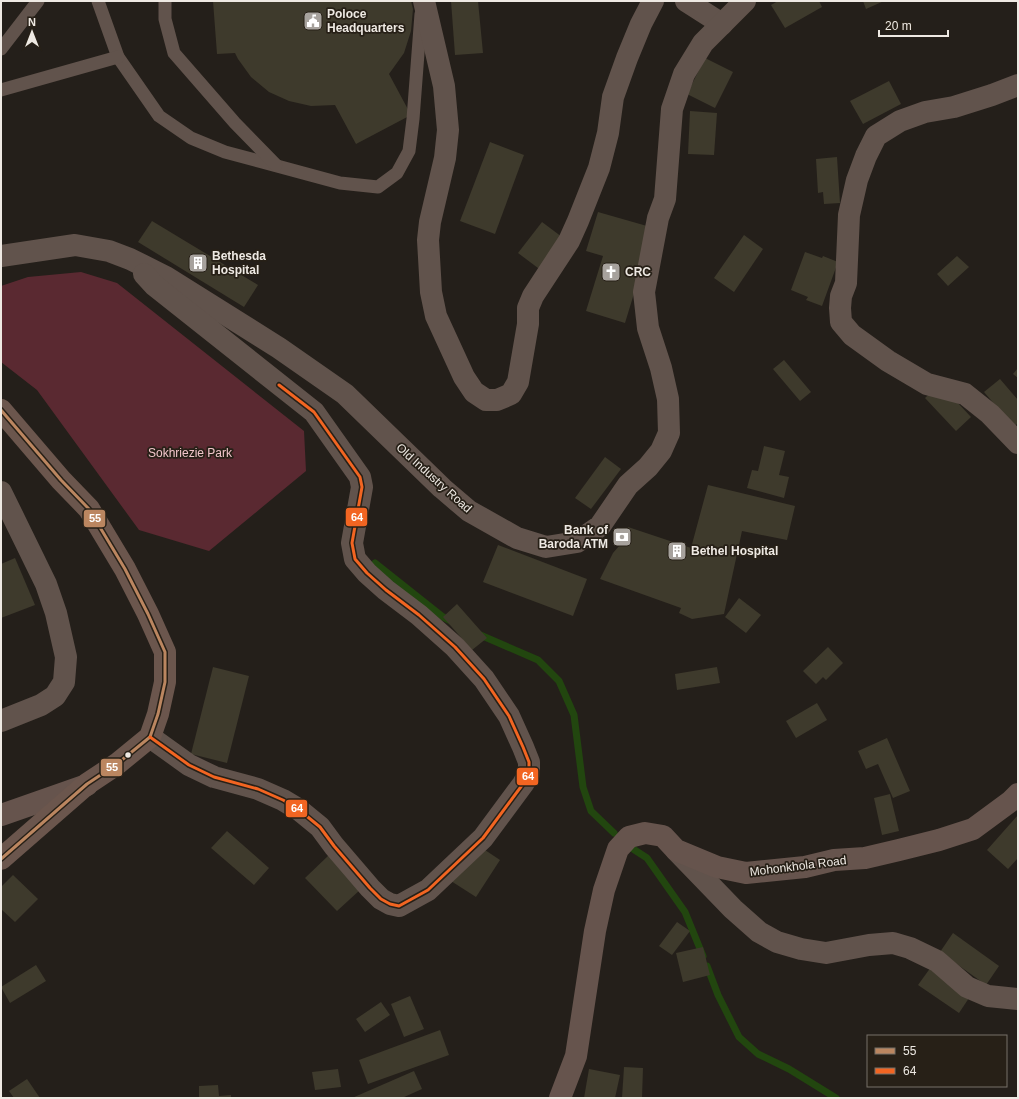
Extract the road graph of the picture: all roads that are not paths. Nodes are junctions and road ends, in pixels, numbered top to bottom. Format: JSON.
{"nodes":[{"id":1,"x":38,"y":1,"type":"edge"},
{"id":2,"x":98,"y":1,"type":"edge"},
{"id":3,"x":165,"y":1,"type":"edge"},
{"id":4,"x":423,"y":1,"type":"edge"},
{"id":5,"x":653,"y":1,"type":"edge"},
{"id":6,"x":686,"y":1,"type":"edge"},
{"id":7,"x":745,"y":1,"type":"edge"},
{"id":8,"x":722,"y":24,"type":"junction"},
{"id":9,"x":1,"y":49,"type":"edge"},
{"id":10,"x":118,"y":57,"type":"junction"},
{"id":11,"x":1018,"y":85,"type":"edge"},
{"id":12,"x":1,"y":90,"type":"edge"},
{"id":13,"x":276,"y":165,"type":"junction"},
{"id":14,"x":1,"y":256,"type":"edge"},
{"id":15,"x":130,"y":259,"type":"junction"},
{"id":16,"x":1,"y":410,"type":"edge"},
{"id":17,"x":1018,"y":443,"type":"edge"},
{"id":18,"x":1,"y":492,"type":"edge"},
{"id":19,"x":1,"y":721,"type":"edge"},
{"id":20,"x":150,"y":737,"type":"junction"},
{"id":21,"x":88,"y":784,"type":"junction"},
{"id":22,"x":1018,"y":794,"type":"edge"},
{"id":23,"x":1,"y":815,"type":"edge"},
{"id":24,"x":676,"y":850,"type":"junction"},
{"id":25,"x":1,"y":859,"type":"edge"},
{"id":26,"x":1018,"y":999,"type":"edge"},
{"id":27,"x":560,"y":1098,"type":"edge"}],
"edges":[{"from":1,"to":9,"type":"lane"},
{"from":2,"to":10,"type":"lane"},
{"from":3,"to":13,"type":"lane"},
{"from":4,"to":5,"type":"street"},
{"from":4,"to":13,"type":"lane"},
{"from":6,"to":8,"type":"street"},
{"from":7,"to":8,"type":"street","name":"Old Industry Road"},
{"from":8,"to":15,"type":"street","name":"Old Industry Road"},
{"from":10,"to":12,"type":"lane"},
{"from":10,"to":13,"type":"lane"},
{"from":11,"to":17,"type":"street"},
{"from":14,"to":15,"type":"street","name":"Old Industry Road"},
{"from":15,"to":20,"type":"street"},
{"from":16,"to":20,"type":"highway"},
{"from":18,"to":19,"type":"street"},
{"from":20,"to":21,"type":"highway"},
{"from":21,"to":23,"type":"street"},
{"from":21,"to":25,"type":"highway"},
{"from":22,"to":24,"type":"street","name":"Mohonkhola Road"},
{"from":24,"to":26,"type":"street"},
{"from":24,"to":27,"type":"street","name":"Mohonkhola Road"}]}
